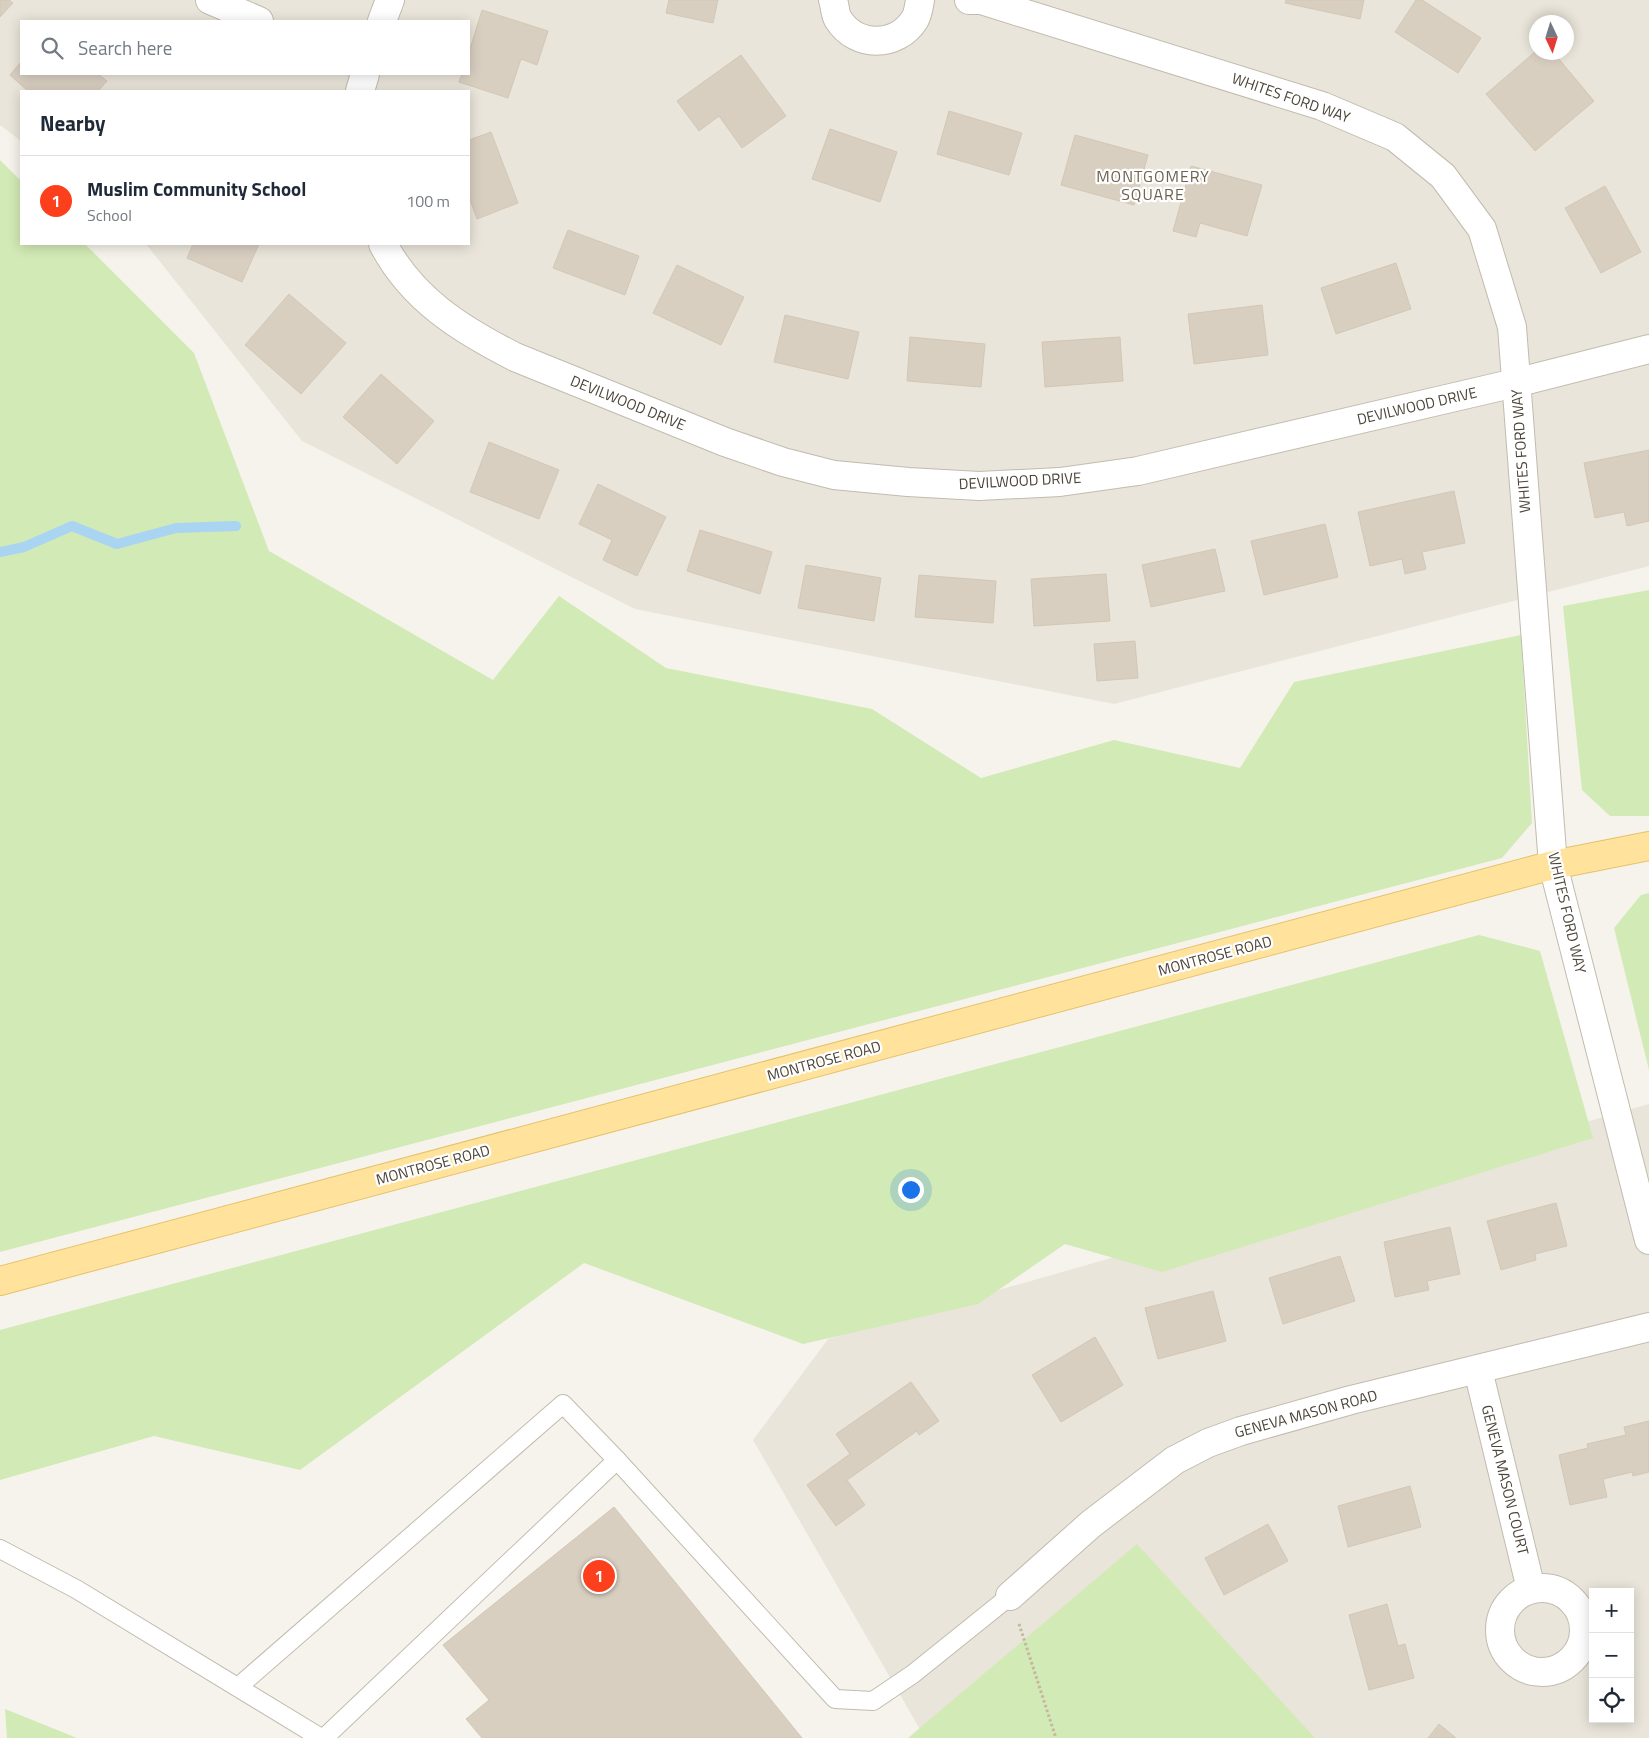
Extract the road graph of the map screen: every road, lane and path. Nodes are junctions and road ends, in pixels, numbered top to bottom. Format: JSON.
{"nodes":[{"id":1,"x":210,"y":0,"type":"edge"},
{"id":2,"x":390,"y":0,"type":"edge"},
{"id":3,"x":833,"y":0,"type":"edge"},
{"id":4,"x":920,"y":0,"type":"edge"},
{"id":5,"x":969,"y":0,"type":"edge"},
{"id":6,"x":257,"y":20,"type":"edge"},
{"id":7,"x":382,"y":20,"type":"edge"},
{"id":8,"x":365,"y":75,"type":"edge"},
{"id":9,"x":360,"y":90,"type":"edge"},
{"id":10,"x":383,"y":245,"type":"edge"},
{"id":11,"x":1649,"y":349,"type":"edge"},
{"id":12,"x":1515,"y":383,"type":"junction"},
{"id":13,"x":1649,"y":846,"type":"edge"},
{"id":14,"x":1553,"y":865,"type":"junction"},
{"id":15,"x":1649,"y":1240,"type":"edge"},
{"id":16,"x":0,"y":1281,"type":"edge"},
{"id":17,"x":1649,"y":1327,"type":"edge"},
{"id":18,"x":1478,"y":1370,"type":"junction"},
{"id":19,"x":616,"y":1460,"type":"junction"},
{"id":20,"x":0,"y":1549,"type":"edge"},
{"id":21,"x":1531,"y":1590,"type":"dead end"},
{"id":22,"x":1010,"y":1596,"type":"junction"},
{"id":23,"x":238,"y":1688,"type":"junction"},
{"id":24,"x":323,"y":1738,"type":"edge"},
{"id":25,"x":1056,"y":1738,"type":"edge"}],
"edges":[{"from":1,"to":6,"type":"street"},
{"from":2,"to":7,"type":"street"},
{"from":3,"to":4,"type":"street"},
{"from":5,"to":12,"type":"street","name":"WHITES FORD WAY"},
{"from":8,"to":9,"type":"street"},
{"from":10,"to":12,"type":"street","name":"DEVILWOOD DRIVE"},
{"from":11,"to":12,"type":"street","name":"DEVILWOOD DRIVE"},
{"from":12,"to":14,"type":"street","name":"WHITES FORD WAY"},
{"from":13,"to":14,"type":"main road","name":"MONTROSE ROAD"},
{"from":14,"to":15,"type":"street","name":"WHITES FORD WAY"},
{"from":14,"to":16,"type":"main road","name":"MONTROSE ROAD"},
{"from":17,"to":18,"type":"street","name":"GENEVA MASON ROAD"},
{"from":18,"to":21,"type":"street","name":"GENEVA MASON COURT"},
{"from":18,"to":22,"type":"street","name":"GENEVA MASON ROAD"},
{"from":19,"to":22,"type":"lane"},
{"from":19,"to":23,"type":"lane"},
{"from":19,"to":24,"type":"lane"},
{"from":20,"to":23,"type":"lane"},
{"from":22,"to":25,"type":"path"},
{"from":23,"to":24,"type":"lane"}]}
